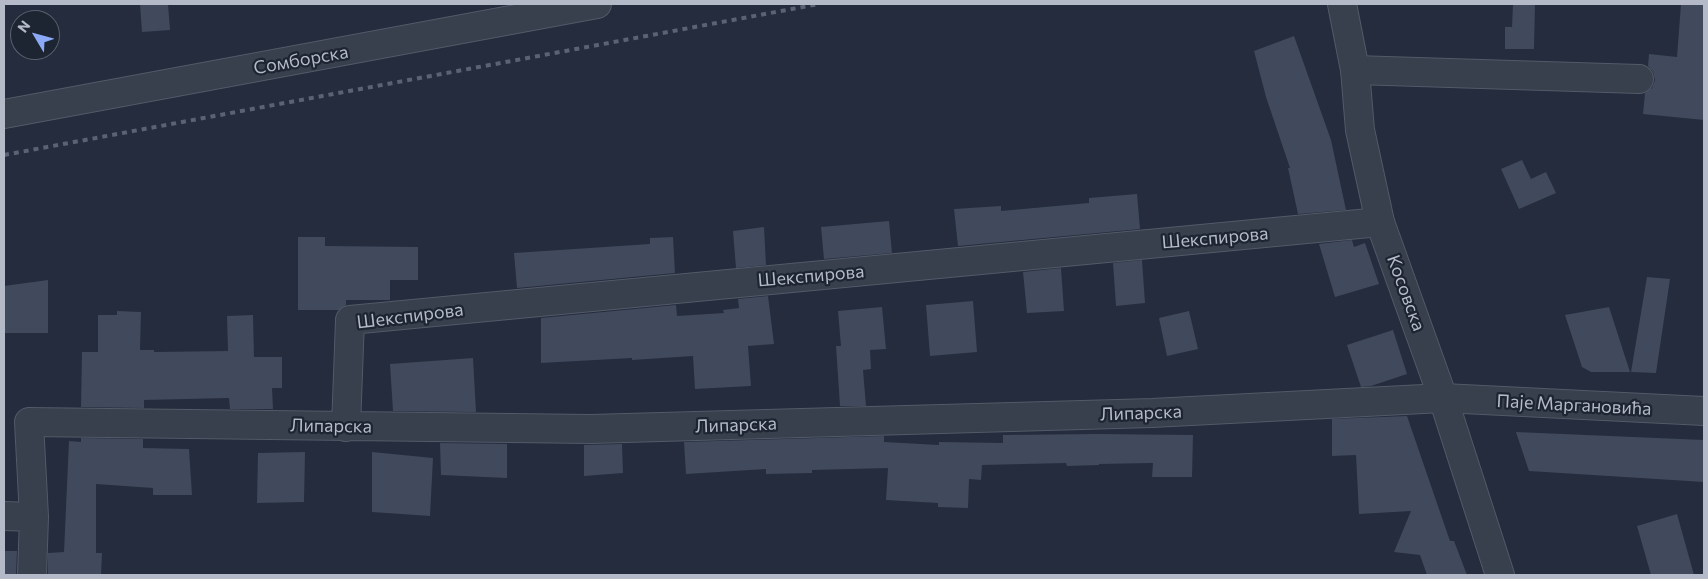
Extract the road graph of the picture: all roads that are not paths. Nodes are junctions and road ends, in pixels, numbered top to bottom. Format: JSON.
{"nodes":[{"id":1,"x":597,"y":4,"type":"edge"},
{"id":2,"x":1342,"y":4,"type":"edge"},
{"id":3,"x":1355,"y":70,"type":"junction"},
{"id":4,"x":1639,"y":79,"type":"dead end"},
{"id":5,"x":4,"y":114,"type":"edge"},
{"id":6,"x":1380,"y":222,"type":"junction"},
{"id":7,"x":1443,"y":398,"type":"junction"},
{"id":8,"x":1704,"y":410,"type":"edge"},
{"id":9,"x":346,"y":427,"type":"junction"},
{"id":10,"x":4,"y":516,"type":"edge"},
{"id":11,"x":34,"y":517,"type":"junction"},
{"id":12,"x":32,"y":575,"type":"edge"},
{"id":13,"x":1500,"y":575,"type":"edge"}],
"edges":[{"from":1,"to":5,"type":"street","name":"Сомборска"},
{"from":2,"to":3,"type":"street","name":"Косовска"},
{"from":3,"to":4,"type":"street"},
{"from":3,"to":6,"type":"street","name":"Косовска"},
{"from":6,"to":7,"type":"street","name":"Косовска"},
{"from":6,"to":9,"type":"street","name":"Шекспирова"},
{"from":7,"to":8,"type":"street","name":"Паје Маргановића"},
{"from":7,"to":9,"type":"street","name":"Липарска"},
{"from":7,"to":13,"type":"street","name":"Косовска"},
{"from":9,"to":11,"type":"street","name":"Липарска"},
{"from":10,"to":11,"type":"street"},
{"from":11,"to":12,"type":"street"}]}
